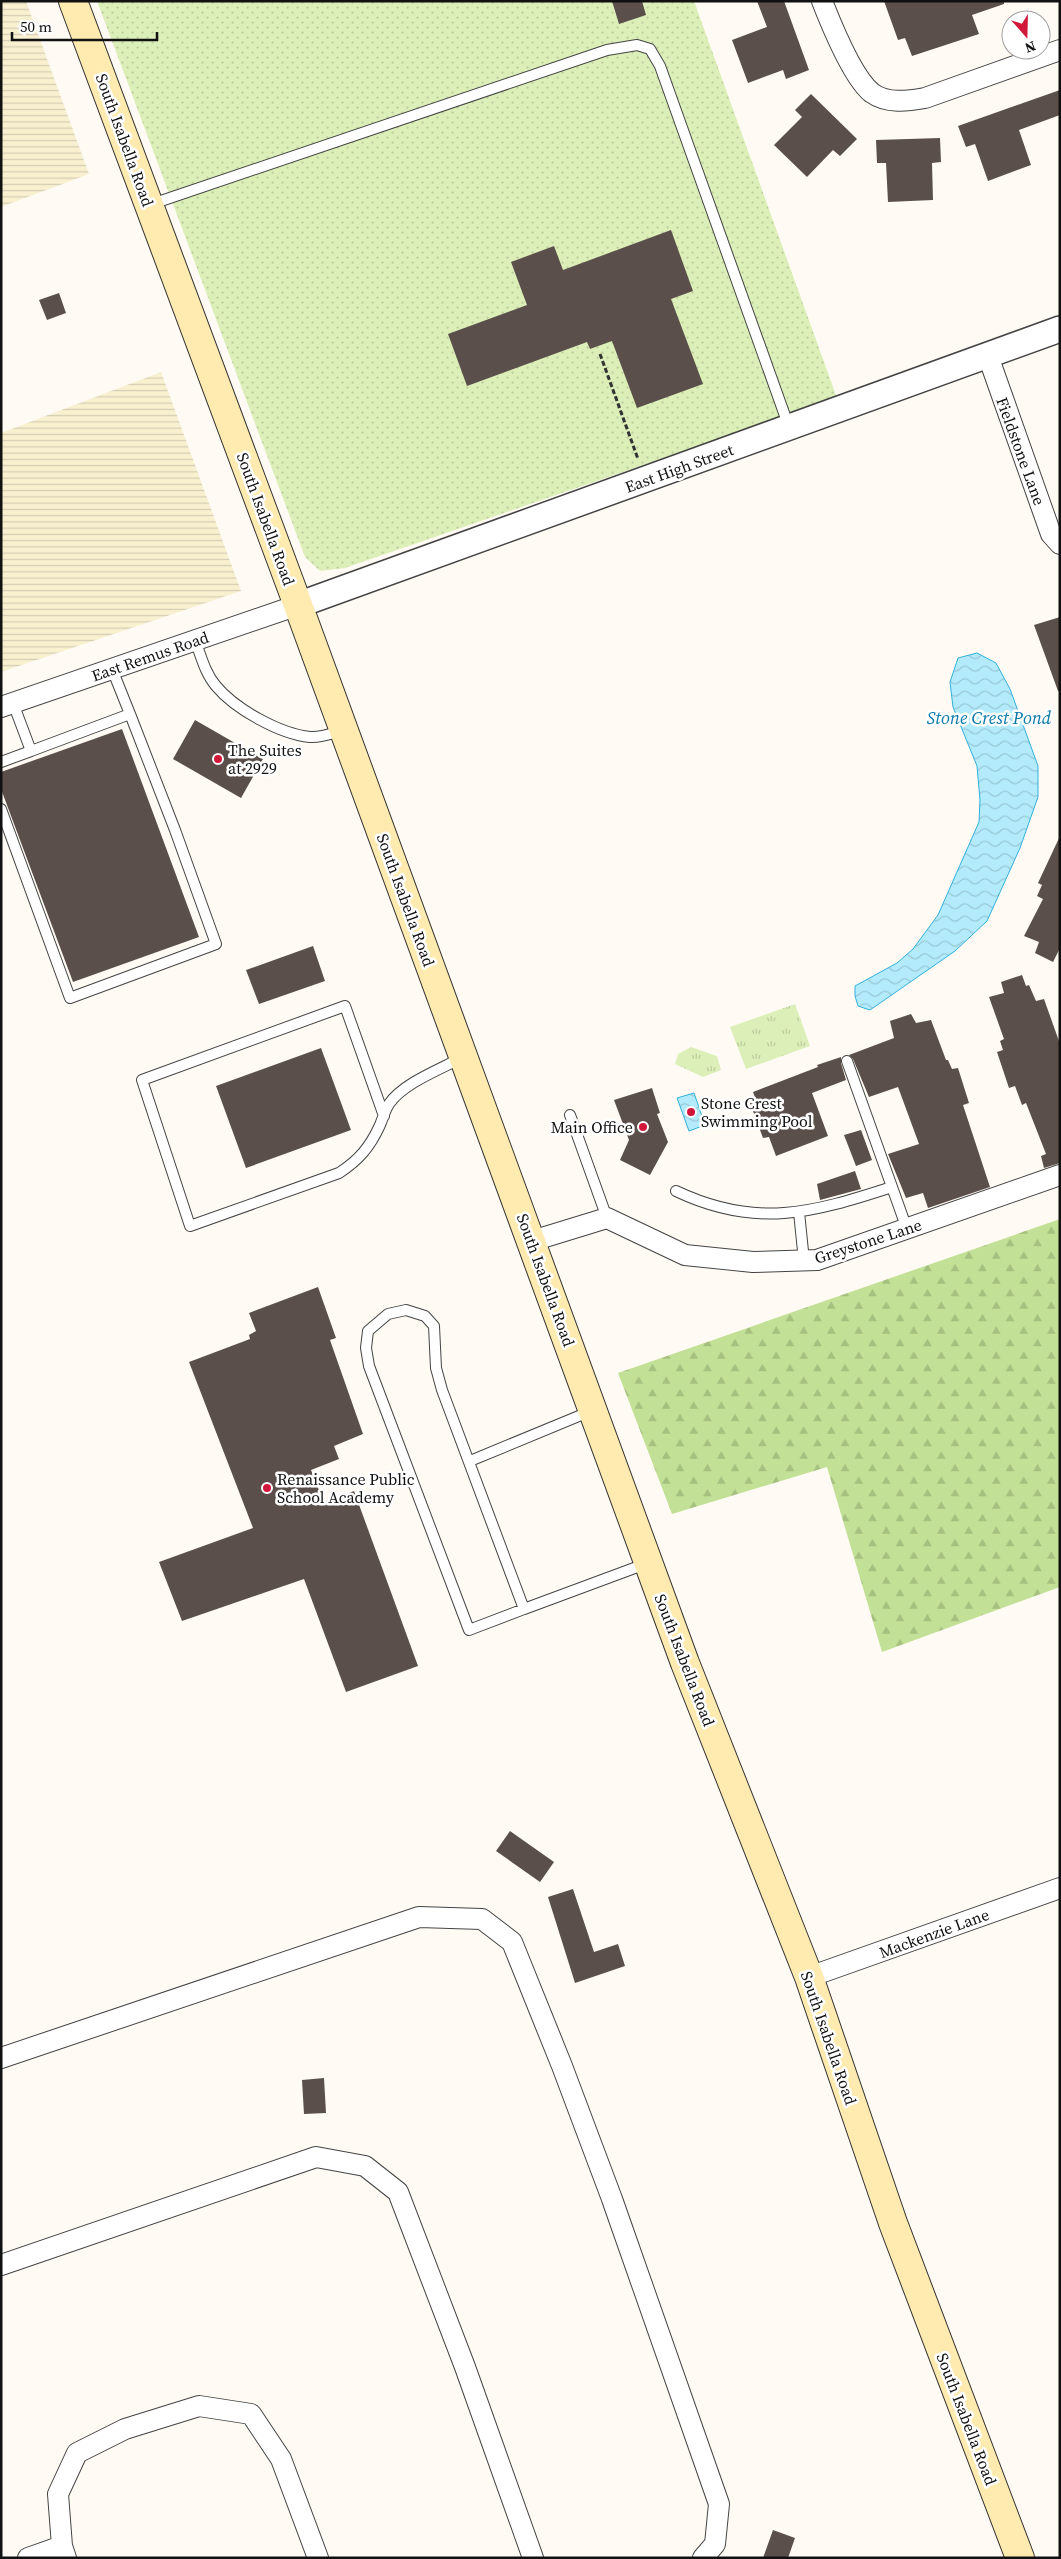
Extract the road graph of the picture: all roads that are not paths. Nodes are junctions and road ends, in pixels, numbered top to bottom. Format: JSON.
{"nodes":[{"id":1,"x":73,"y":1,"type":"edge"},
{"id":2,"x":822,"y":1,"type":"edge"},
{"id":3,"x":1060,"y":50,"type":"edge"},
{"id":4,"x":149,"y":205,"type":"junction"},
{"id":5,"x":1060,"y":329,"type":"edge"},
{"id":6,"x":988,"y":356,"type":"junction"},
{"id":7,"x":789,"y":428,"type":"junction"},
{"id":8,"x":1060,"y":544,"type":"edge"},
{"id":9,"x":298,"y":604,"type":"junction"},
{"id":10,"x":195,"y":640,"type":"junction"},
{"id":11,"x":112,"y":669,"type":"junction"},
{"id":12,"x":7,"y":705,"type":"edge"},
{"id":13,"x":130,"y":714,"type":"junction"},
{"id":14,"x":344,"y":730,"type":"junction"},
{"id":15,"x":31,"y":751,"type":"junction"},
{"id":16,"x":1,"y":762,"type":"edge"},
{"id":17,"x":1,"y":808,"type":"edge"},
{"id":18,"x":464,"y":1056,"type":"junction"},
{"id":19,"x":846,"y":1061,"type":"dead end"},
{"id":20,"x":570,"y":1115,"type":"dead end"},
{"id":21,"x":384,"y":1116,"type":"junction"},
{"id":22,"x":1060,"y":1175,"type":"edge"},
{"id":23,"x":892,"y":1187,"type":"junction"},
{"id":24,"x":676,"y":1191,"type":"dead end"},
{"id":25,"x":799,"y":1212,"type":"junction"},
{"id":26,"x":606,"y":1218,"type":"junction"},
{"id":27,"x":907,"y":1229,"type":"junction"},
{"id":28,"x":532,"y":1241,"type":"junction"},
{"id":29,"x":804,"y":1261,"type":"junction"},
{"id":30,"x":593,"y":1410,"type":"junction"},
{"id":31,"x":470,"y":1461,"type":"junction"},
{"id":32,"x":648,"y":1563,"type":"junction"},
{"id":33,"x":524,"y":1609,"type":"junction"},
{"id":34,"x":1060,"y":1888,"type":"edge"},
{"id":35,"x":808,"y":1977,"type":"junction"},
{"id":36,"x":1,"y":2058,"type":"edge"},
{"id":37,"x":1,"y":2265,"type":"edge"},
{"id":38,"x":64,"y":2552,"type":"edge"},
{"id":39,"x":28,"y":2558,"type":"edge"},
{"id":40,"x":318,"y":2558,"type":"edge"},
{"id":41,"x":533,"y":2558,"type":"edge"},
{"id":42,"x":703,"y":2558,"type":"edge"},
{"id":43,"x":1020,"y":2558,"type":"edge"}],
"edges":[{"from":1,"to":4,"type":"main road","name":"South Isabella Road"},
{"from":2,"to":3,"type":"street"},
{"from":4,"to":7,"type":"lane"},
{"from":4,"to":9,"type":"main road","name":"South Isabella Road"},
{"from":5,"to":6,"type":"street","name":"East High Street"},
{"from":6,"to":7,"type":"street","name":"East High Street"},
{"from":6,"to":8,"type":"street","name":"Fieldstone Lane"},
{"from":7,"to":9,"type":"street","name":"East High Street"},
{"from":9,"to":10,"type":"street","name":"East Remus Road"},
{"from":9,"to":14,"type":"main road","name":"South Isabella Road"},
{"from":10,"to":11,"type":"street","name":"East Remus Road"},
{"from":10,"to":14,"type":"lane"},
{"from":11,"to":12,"type":"street","name":"East Remus Road"},
{"from":11,"to":13,"type":"lane"},
{"from":12,"to":15,"type":"lane"},
{"from":13,"to":15,"type":"lane"},
{"from":13,"to":17,"type":"lane"},
{"from":14,"to":18,"type":"main road","name":"South Isabella Road"},
{"from":15,"to":16,"type":"lane"},
{"from":18,"to":21,"type":"lane"},
{"from":18,"to":28,"type":"main road","name":"South Isabella Road"},
{"from":19,"to":23,"type":"lane"},
{"from":20,"to":26,"type":"lane"},
{"from":21,"to":21,"type":"lane"},
{"from":22,"to":27,"type":"street","name":"Greystone Lane"},
{"from":23,"to":25,"type":"lane"},
{"from":23,"to":27,"type":"lane"},
{"from":24,"to":25,"type":"lane"},
{"from":25,"to":29,"type":"lane"},
{"from":26,"to":28,"type":"street"},
{"from":26,"to":29,"type":"street","name":"Greystone Lane"},
{"from":27,"to":29,"type":"street","name":"Greystone Lane"},
{"from":28,"to":30,"type":"main road","name":"South Isabella Road"},
{"from":30,"to":31,"type":"lane"},
{"from":30,"to":32,"type":"main road","name":"South Isabella Road"},
{"from":31,"to":33,"type":"lane"},
{"from":31,"to":33,"type":"lane"},
{"from":32,"to":33,"type":"lane"},
{"from":32,"to":35,"type":"main road","name":"South Isabella Road"},
{"from":34,"to":35,"type":"street","name":"Mackenzie Lane"},
{"from":35,"to":43,"type":"main road","name":"South Isabella Road"},
{"from":36,"to":42,"type":"street"},
{"from":37,"to":41,"type":"street"},
{"from":38,"to":39,"type":"street"},
{"from":38,"to":40,"type":"street"}]}
